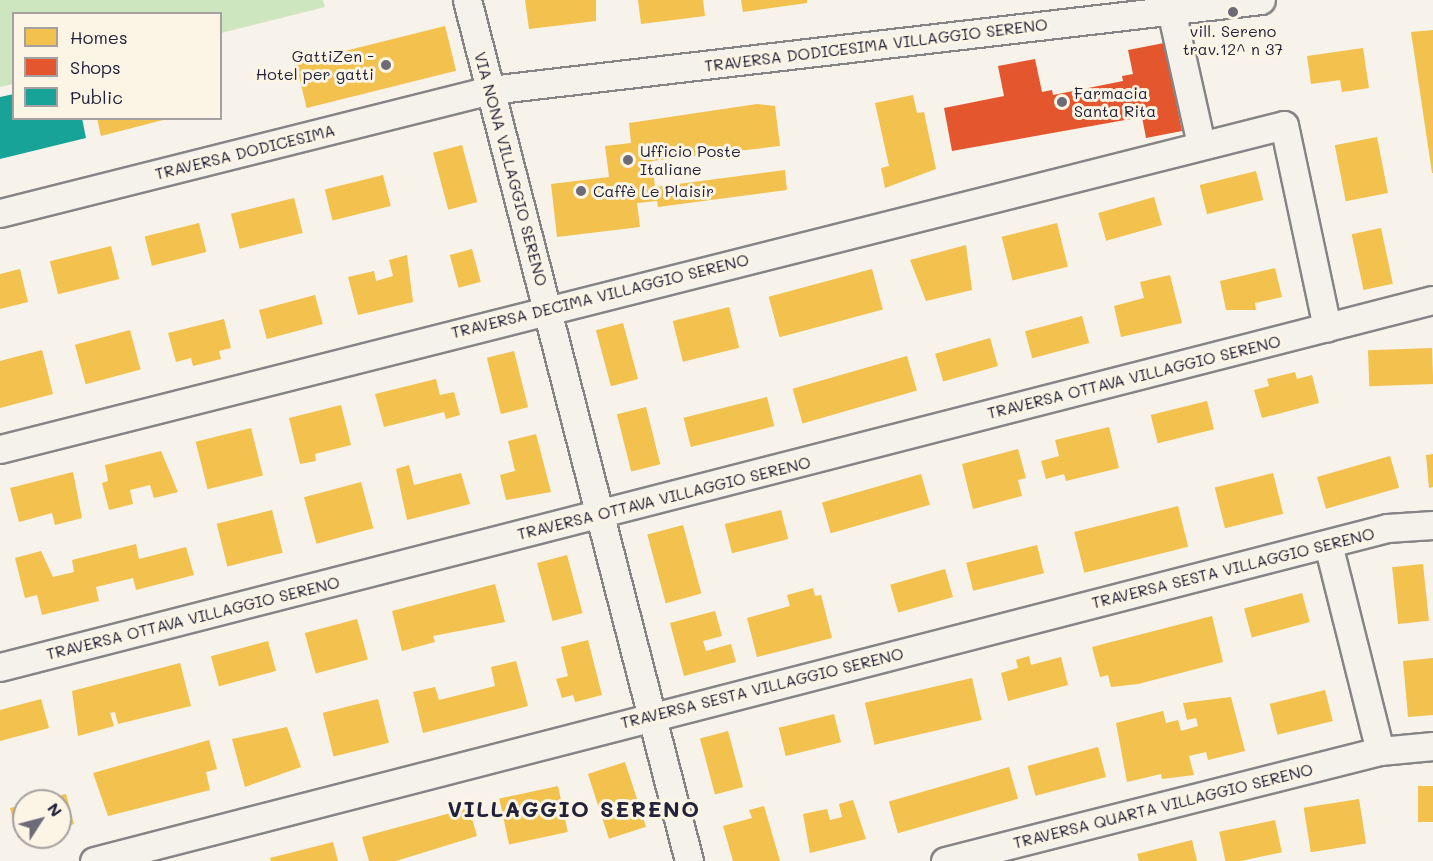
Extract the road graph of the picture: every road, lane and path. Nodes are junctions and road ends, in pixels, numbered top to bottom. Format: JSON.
{"nodes":[{"id":1,"x":467,"y":0,"type":"edge"},
{"id":2,"x":1261,"y":0,"type":"edge"},
{"id":3,"x":1171,"y":10,"type":"junction"},
{"id":4,"x":490,"y":90,"type":"junction"},
{"id":5,"x":1202,"y":144,"type":"junction"},
{"id":6,"x":0,"y":213,"type":"edge"},
{"id":7,"x":1433,"y":300,"type":"edge"},
{"id":8,"x":548,"y":309,"type":"junction"},
{"id":9,"x":1327,"y":327,"type":"junction"},
{"id":10,"x":0,"y":449,"type":"edge"},
{"id":11,"x":602,"y":514,"type":"junction"},
{"id":12,"x":1433,"y":525,"type":"edge"},
{"id":13,"x":1328,"y":544,"type":"junction"},
{"id":14,"x":0,"y":667,"type":"edge"},
{"id":15,"x":652,"y":716,"type":"junction"},
{"id":16,"x":1433,"y":746,"type":"edge"},
{"id":17,"x":1380,"y":751,"type":"junction"},
{"id":18,"x":93,"y":861,"type":"edge"},
{"id":19,"x":689,"y":861,"type":"edge"},
{"id":20,"x":945,"y":861,"type":"edge"}],
"edges":[{"from":1,"to":4,"type":"street","name":"VIA NONA VILLAGGIO SERENO"},
{"from":2,"to":3,"type":"street","name":"TRAVERSA DODICESIMA VILLAGGIO SERENO"},
{"from":3,"to":4,"type":"street","name":"TRAVERSA DODICESIMA VILLAGGIO SERENO"},
{"from":3,"to":5,"type":"street"},
{"from":4,"to":6,"type":"street","name":"TRAVERSA DODICESIMA"},
{"from":4,"to":8,"type":"street","name":"VIA NONA VILLAGGIO SERENO"},
{"from":5,"to":8,"type":"street","name":"TRAVERSA DECIMA VILLAGGIO SERENO"},
{"from":5,"to":9,"type":"street","name":"TRAVERSA DECIMA VILLAGGIO SERENO"},
{"from":7,"to":9,"type":"street","name":"TRAVERSA OTTAVA VILLAGGIO SERENO"},
{"from":8,"to":10,"type":"street","name":"TRAVERSA DECIMA VILLAGGIO SERENO"},
{"from":8,"to":11,"type":"street","name":"VIA NONA VILLAGGIO SERENO"},
{"from":9,"to":11,"type":"street","name":"TRAVERSA OTTAVA VILLAGGIO SERENO"},
{"from":11,"to":14,"type":"street","name":"TRAVERSA OTTAVA VILLAGGIO SERENO"},
{"from":11,"to":15,"type":"street","name":"VIA NONA VILLAGGIO SERENO"},
{"from":12,"to":13,"type":"street","name":"TRAVERSA SESTA VILLAGGIO SERENO"},
{"from":13,"to":15,"type":"street","name":"TRAVERSA SESTA VILLAGGIO SERENO"},
{"from":13,"to":17,"type":"street"},
{"from":15,"to":18,"type":"street","name":"TRAVERSA SESTA VILLAGGIO SERENO"},
{"from":15,"to":19,"type":"street","name":"VIA NONA VILLAGGIO SERENO"},
{"from":16,"to":17,"type":"street","name":"TRAVERSA QUARTA VILLAGGIO SERENO"},
{"from":17,"to":20,"type":"street","name":"TRAVERSA QUARTA VILLAGGIO SERENO"}]}
